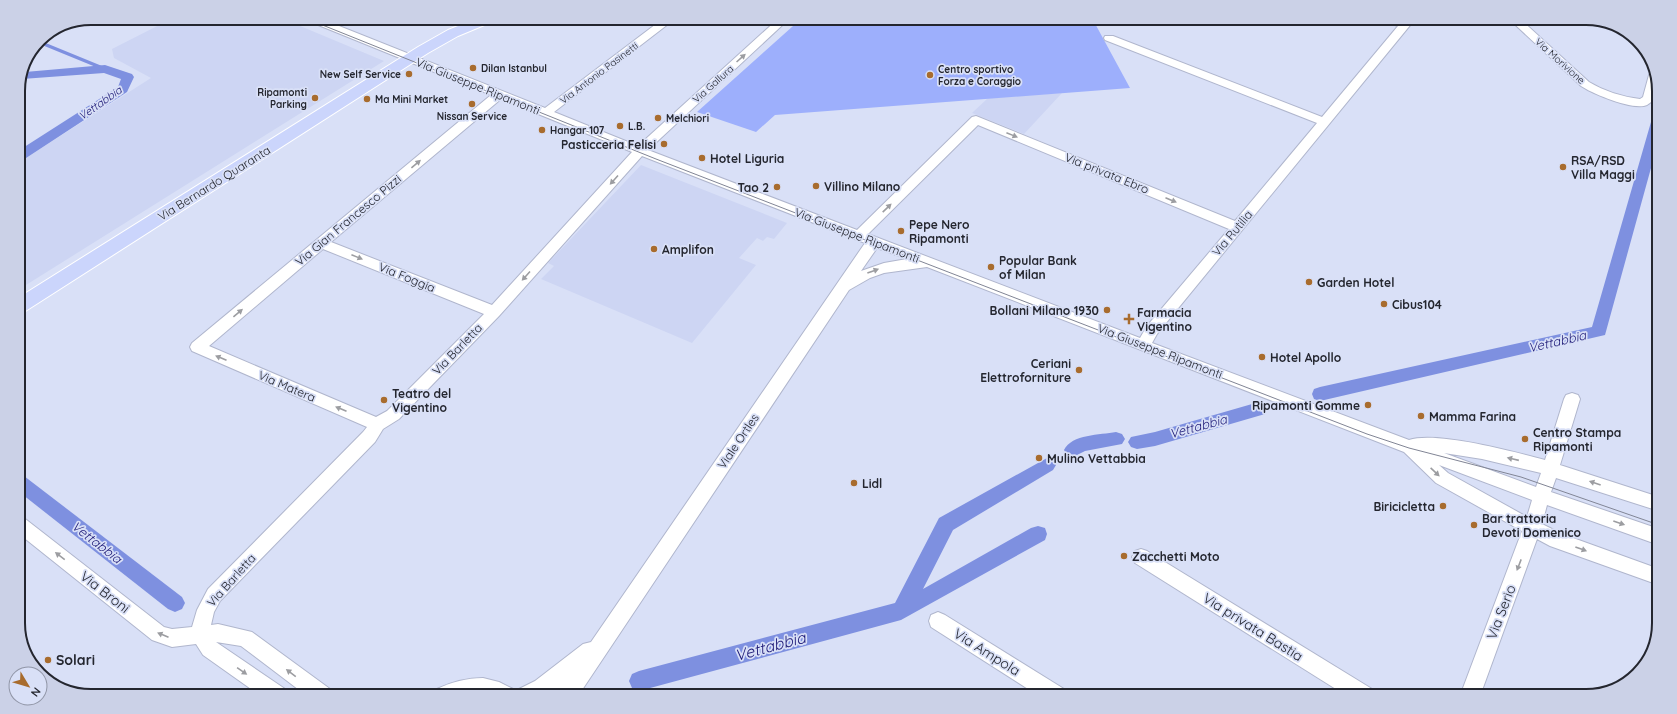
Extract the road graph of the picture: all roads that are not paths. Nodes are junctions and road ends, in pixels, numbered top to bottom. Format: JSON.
{"nodes":[{"id":1,"x":328,"y":25,"type":"edge"},
{"id":2,"x":472,"y":25,"type":"edge"},
{"id":3,"x":662,"y":25,"type":"edge"},
{"id":4,"x":777,"y":25,"type":"edge"},
{"id":5,"x":1405,"y":25,"type":"edge"},
{"id":6,"x":1521,"y":25,"type":"edge"},
{"id":7,"x":1109,"y":38,"type":"dead end"},
{"id":8,"x":410,"y":58,"type":"junction"},
{"id":9,"x":1652,"y":84,"type":"edge"},
{"id":10,"x":500,"y":94,"type":"junction"},
{"id":11,"x":546,"y":113,"type":"junction"},
{"id":12,"x":1324,"y":122,"type":"junction"},
{"id":13,"x":640,"y":151,"type":"junction"},
{"id":14,"x":1237,"y":227,"type":"junction"},
{"id":15,"x":859,"y":235,"type":"junction"},
{"id":16,"x":874,"y":241,"type":"junction"},
{"id":17,"x":321,"y":243,"type":"junction"},
{"id":18,"x":931,"y":263,"type":"junction"},
{"id":19,"x":840,"y":290,"type":"junction"},
{"id":20,"x":25,"y":303,"type":"edge"},
{"id":21,"x":494,"y":312,"type":"junction"},
{"id":22,"x":1144,"y":345,"type":"junction"},
{"id":23,"x":197,"y":347,"type":"joint"},
{"id":24,"x":1572,"y":399,"type":"dead end"},
{"id":25,"x":377,"y":424,"type":"junction"},
{"id":26,"x":1407,"y":445,"type":"junction"},
{"id":27,"x":1551,"y":469,"type":"junction"},
{"id":28,"x":1542,"y":496,"type":"junction"},
{"id":29,"x":1652,"y":502,"type":"edge"},
{"id":30,"x":1532,"y":528,"type":"junction"},
{"id":31,"x":25,"y":529,"type":"edge"},
{"id":32,"x":1652,"y":535,"type":"edge"},
{"id":33,"x":1142,"y":557,"type":"dead end"},
{"id":34,"x":1652,"y":574,"type":"edge"},
{"id":35,"x":938,"y":621,"type":"dead end"},
{"id":36,"x":201,"y":635,"type":"junction"},
{"id":37,"x":602,"y":641,"type":"junction"},
{"id":38,"x":268,"y":689,"type":"edge"},
{"id":39,"x":314,"y":689,"type":"edge"},
{"id":40,"x":463,"y":689,"type":"edge"},
{"id":41,"x":489,"y":689,"type":"edge"},
{"id":42,"x":540,"y":689,"type":"edge"},
{"id":43,"x":569,"y":689,"type":"edge"},
{"id":44,"x":1046,"y":689,"type":"edge"},
{"id":45,"x":1354,"y":689,"type":"edge"},
{"id":46,"x":1473,"y":689,"type":"edge"}],
"edges":[{"from":1,"to":8,"type":"street","name":"Via Giuseppe Ripamonti"},
{"from":2,"to":8,"type":"main road","name":"Via Bernardo Quaranta"},
{"from":3,"to":11,"type":"street","name":"Via Antonio Pasinetti"},
{"from":13,"to":4,"type":"street","name":"Via Gallura","one_way":true},
{"from":5,"to":12,"type":"street","name":"Via Rutilia"},
{"from":6,"to":9,"type":"street","name":"Via Morivione"},
{"from":7,"to":12,"type":"street"},
{"from":8,"to":10,"type":"street","name":"Via Giuseppe Ripamonti"},
{"from":8,"to":20,"type":"main road","name":"Via Bernardo Quaranta"},
{"from":10,"to":11,"type":"street","name":"Via Giuseppe Ripamonti"},
{"from":17,"to":10,"type":"street","name":"Via Gian Francesco Pizzi","one_way":true},
{"from":11,"to":13,"type":"street","name":"Via Giuseppe Ripamonti"},
{"from":12,"to":14,"type":"street","name":"Via Rutilia"},
{"from":13,"to":15,"type":"street","name":"Via Giuseppe Ripamonti"},
{"from":13,"to":21,"type":"street","name":"Via Barletta","one_way":true},
{"from":15,"to":14,"type":"street","name":"Via privata Ebro","one_way":true},
{"from":14,"to":22,"type":"street","name":"Via Rutilia"},
{"from":15,"to":16,"type":"street","name":"Via Giuseppe Ripamonti"},
{"from":16,"to":18,"type":"street","name":"Via Giuseppe Ripamonti"},
{"from":16,"to":19,"type":"street","name":"Viale Ortles"},
{"from":17,"to":21,"type":"street","name":"Via Foggia","one_way":true},
{"from":23,"to":17,"type":"street","name":"Via Gian Francesco Pizzi","one_way":true},
{"from":19,"to":18,"type":"street","one_way":true},
{"from":18,"to":22,"type":"street","name":"Via Giuseppe Ripamonti"},
{"from":19,"to":37,"type":"street","name":"Viale Ortles"},
{"from":21,"to":25,"type":"street","name":"Via Barletta"},
{"from":22,"to":26,"type":"street","name":"Via Giuseppe Ripamonti"},
{"from":25,"to":23,"type":"street","name":"Via Matera","one_way":true},
{"from":24,"to":27,"type":"street"},
{"from":25,"to":36,"type":"street","name":"Via Barletta"},
{"from":27,"to":26,"type":"street","name":"Via Giuseppe Ripamonti","one_way":true},
{"from":26,"to":28,"type":"street","name":"Via Giuseppe Ripamonti"},
{"from":26,"to":30,"type":"street","name":"Via Giuseppe Ripamonti","one_way":true},
{"from":27,"to":28,"type":"street"},
{"from":29,"to":27,"type":"street","name":"Via Giuseppe Ripamonti","one_way":true},
{"from":28,"to":30,"type":"street"},
{"from":28,"to":32,"type":"street","name":"Via Giuseppe Ripamonti","one_way":true},
{"from":30,"to":34,"type":"street","name":"Via Giuseppe Ripamonti","one_way":true},
{"from":30,"to":46,"type":"street","name":"Via Serio","one_way":true},
{"from":36,"to":31,"type":"street","name":"Via Broni","one_way":true},
{"from":33,"to":45,"type":"street","name":"Via privata Bastia"},
{"from":35,"to":44,"type":"street","name":"Via Ampola"},
{"from":36,"to":38,"type":"street","one_way":true},
{"from":39,"to":36,"type":"street","name":"Via Broni","one_way":true},
{"from":37,"to":42,"type":"street","name":"Viale Ortles"},
{"from":37,"to":43,"type":"street","name":"Viale Ortles"},
{"from":40,"to":41,"type":"street"}]}
